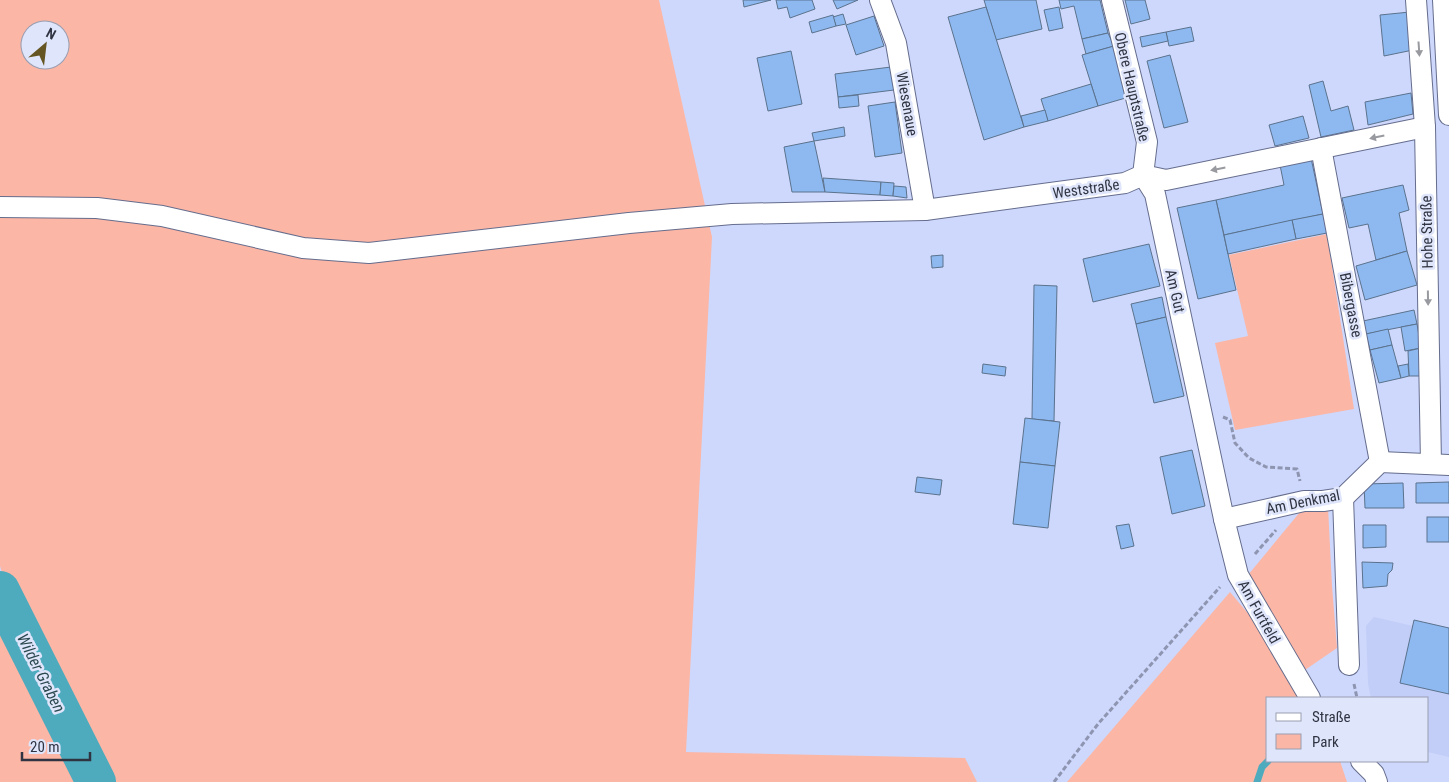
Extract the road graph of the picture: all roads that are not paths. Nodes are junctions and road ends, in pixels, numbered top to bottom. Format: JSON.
{"nodes":[{"id":1,"x":880,"y":0,"type":"edge"},
{"id":2,"x":1112,"y":0,"type":"edge"},
{"id":3,"x":1416,"y":0,"type":"edge"},
{"id":4,"x":1443,"y":0,"type":"edge"},
{"id":5,"x":1449,"y":115,"type":"edge"},
{"id":6,"x":1425,"y":127,"type":"junction"},
{"id":7,"x":1321,"y":148,"type":"junction"},
{"id":8,"x":1143,"y":176,"type":"junction"},
{"id":9,"x":0,"y":207,"type":"edge"},
{"id":10,"x":925,"y":210,"type":"junction"},
{"id":11,"x":1380,"y":462,"type":"junction"},
{"id":12,"x":1440,"y":464,"type":"edge"},
{"id":13,"x":1343,"y":498,"type":"junction"},
{"id":14,"x":1224,"y":519,"type":"junction"},
{"id":15,"x":1349,"y":665,"type":"dead end"},
{"id":16,"x":1309,"y":697,"type":"edge"},
{"id":17,"x":1362,"y":762,"type":"edge"},
{"id":18,"x":1377,"y":782,"type":"edge"}],
"edges":[{"from":1,"to":10,"type":"street","name":"Wiesenaue"},
{"from":2,"to":8,"type":"street","name":"Obere Hauptstraße"},
{"from":3,"to":6,"type":"street","name":"Hohe Straße","one_way":true},
{"from":4,"to":5,"type":"street"},
{"from":6,"to":7,"type":"street","name":"Weststraße","one_way":true},
{"from":6,"to":12,"type":"street","name":"Hohe Straße","one_way":true},
{"from":7,"to":8,"type":"street","name":"Weststraße","one_way":true},
{"from":7,"to":11,"type":"street","name":"Bibergasse"},
{"from":8,"to":10,"type":"street","name":"Weststraße"},
{"from":8,"to":14,"type":"street","name":"Am Gut"},
{"from":9,"to":10,"type":"street","name":"Weststraße"},
{"from":11,"to":12,"type":"street"},
{"from":11,"to":13,"type":"street","name":"Am Denkmal"},
{"from":13,"to":14,"type":"street","name":"Am Denkmal"},
{"from":13,"to":15,"type":"street"},
{"from":14,"to":16,"type":"street","name":"Am Furtfeld"},
{"from":17,"to":18,"type":"street"}]}
